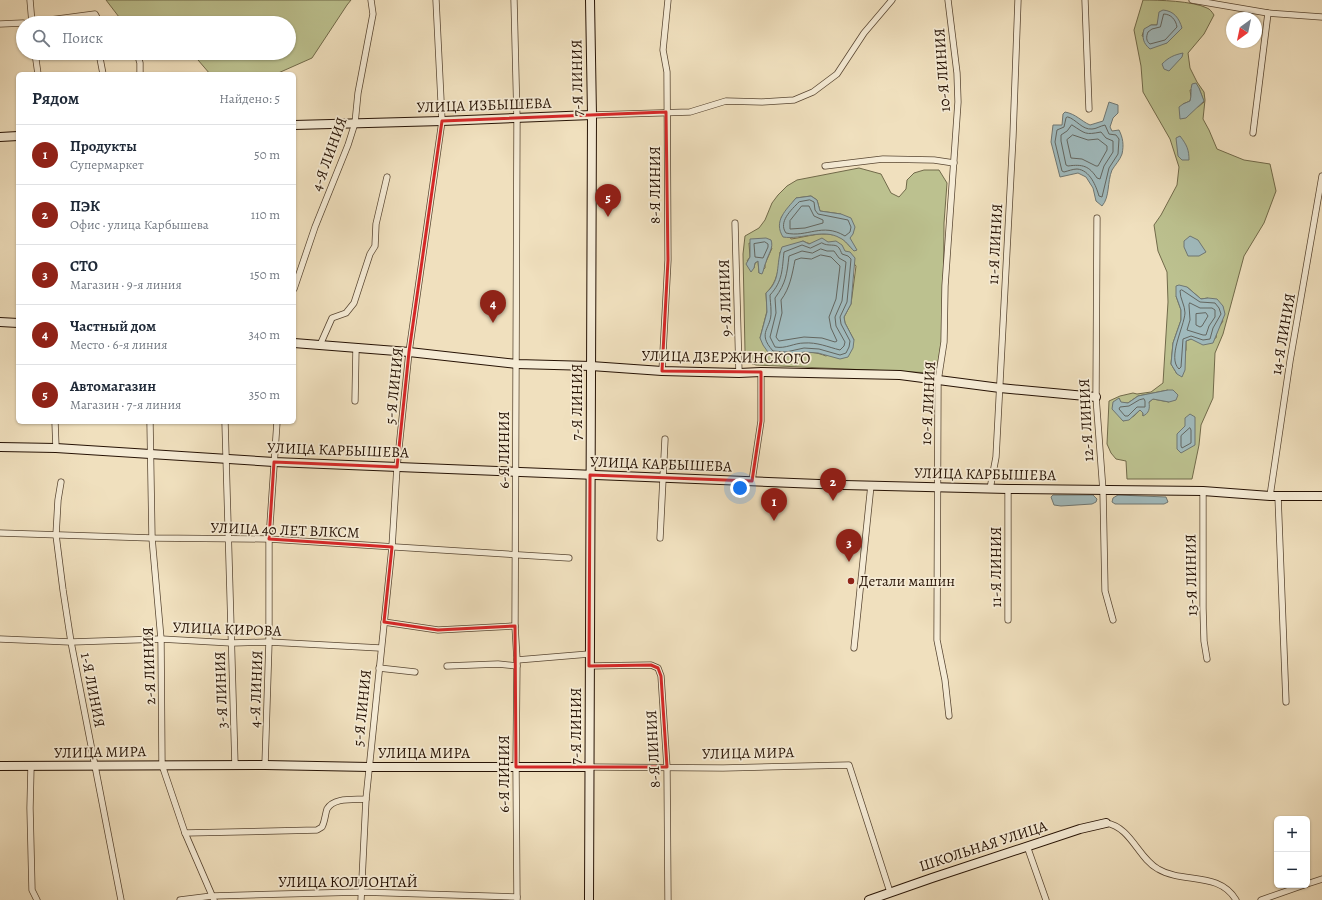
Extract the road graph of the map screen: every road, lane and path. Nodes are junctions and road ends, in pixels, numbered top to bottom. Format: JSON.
{"nodes":[{"id":1,"x":30,"y":0,"type":"edge"},
{"id":2,"x":371,"y":0,"type":"edge"},
{"id":3,"x":436,"y":0,"type":"edge"},
{"id":4,"x":514,"y":0,"type":"edge"},
{"id":5,"x":590,"y":0,"type":"edge"},
{"id":6,"x":668,"y":0,"type":"edge"},
{"id":7,"x":892,"y":0,"type":"edge"},
{"id":8,"x":948,"y":0,"type":"edge"},
{"id":9,"x":1018,"y":0,"type":"edge"},
{"id":10,"x":1085,"y":0,"type":"edge"},
{"id":11,"x":1192,"y":0,"type":"edge"},
{"id":12,"x":1218,"y":2,"type":"edge"},
{"id":13,"x":1268,"y":13,"type":"junction"},
{"id":14,"x":31,"y":16,"type":"edge"},
{"id":15,"x":81,"y":16,"type":"edge"},
{"id":16,"x":96,"y":16,"type":"edge"},
{"id":17,"x":1322,"y":17,"type":"edge"},
{"id":18,"x":16,"y":23,"type":"edge"},
{"id":19,"x":0,"y":24,"type":"edge"},
{"id":20,"x":36,"y":60,"type":"edge"},
{"id":21,"x":100,"y":60,"type":"edge"},
{"id":22,"x":139,"y":60,"type":"edge"},
{"id":23,"x":38,"y":72,"type":"edge"},
{"id":24,"x":103,"y":72,"type":"edge"},
{"id":25,"x":140,"y":72,"type":"edge"},
{"id":26,"x":1090,"y":109,"type":"dead end"},
{"id":27,"x":666,"y":112,"type":"junction"},
{"id":28,"x":592,"y":115,"type":"junction"},
{"id":29,"x":516,"y":118,"type":"junction"},
{"id":30,"x":442,"y":121,"type":"junction"},
{"id":31,"x":355,"y":123,"type":"junction"},
{"id":32,"x":296,"y":125,"type":"edge"},
{"id":33,"x":1253,"y":132,"type":"dead end"},
{"id":34,"x":16,"y":136,"type":"edge"},
{"id":35,"x":0,"y":137,"type":"edge"},
{"id":36,"x":954,"y":163,"type":"junction"},
{"id":37,"x":825,"y":166,"type":"dead end"},
{"id":38,"x":1322,"y":176,"type":"edge"},
{"id":39,"x":387,"y":177,"type":"dead end"},
{"id":40,"x":1097,"y":218,"type":"dead end"},
{"id":41,"x":735,"y":223,"type":"dead end"},
{"id":42,"x":296,"y":283,"type":"edge"},
{"id":43,"x":0,"y":322,"type":"edge"},
{"id":44,"x":16,"y":323,"type":"edge"},
{"id":45,"x":296,"y":343,"type":"edge"},
{"id":46,"x":320,"y":345,"type":"junction"},
{"id":47,"x":356,"y":348,"type":"junction"},
{"id":48,"x":409,"y":352,"type":"junction"},
{"id":49,"x":517,"y":364,"type":"junction"},
{"id":50,"x":591,"y":366,"type":"junction"},
{"id":51,"x":662,"y":371,"type":"junction"},
{"id":52,"x":761,"y":372,"type":"junction"},
{"id":53,"x":739,"y":373,"type":"junction"},
{"id":54,"x":938,"y":381,"type":"junction"},
{"id":55,"x":1000,"y":388,"type":"junction"},
{"id":56,"x":1096,"y":397,"type":"junction"},
{"id":57,"x":355,"y":401,"type":"dead end"},
{"id":58,"x":55,"y":424,"type":"edge"},
{"id":59,"x":150,"y":424,"type":"edge"},
{"id":60,"x":225,"y":424,"type":"edge"},
{"id":61,"x":277,"y":424,"type":"edge"},
{"id":62,"x":665,"y":439,"type":"dead end"},
{"id":63,"x":0,"y":447,"type":"edge"},
{"id":64,"x":56,"y":448,"type":"junction"},
{"id":65,"x":150,"y":454,"type":"junction"},
{"id":66,"x":226,"y":459,"type":"junction"},
{"id":67,"x":274,"y":462,"type":"junction"},
{"id":68,"x":397,"y":467,"type":"junction"},
{"id":69,"x":516,"y":471,"type":"junction"},
{"id":70,"x":590,"y":475,"type":"junction"},
{"id":71,"x":663,"y":477,"type":"junction"},
{"id":72,"x":752,"y":481,"type":"junction"},
{"id":73,"x":61,"y":482,"type":"dead end"},
{"id":74,"x":871,"y":485,"type":"junction"},
{"id":75,"x":937,"y":487,"type":"junction"},
{"id":76,"x":990,"y":489,"type":"junction"},
{"id":77,"x":1008,"y":489,"type":"junction"},
{"id":78,"x":1103,"y":491,"type":"junction"},
{"id":79,"x":1203,"y":492,"type":"junction"},
{"id":80,"x":1274,"y":496,"type":"junction"},
{"id":81,"x":1322,"y":496,"type":"edge"},
{"id":82,"x":0,"y":533,"type":"edge"},
{"id":83,"x":56,"y":535,"type":"junction"},
{"id":84,"x":152,"y":538,"type":"junction"},
{"id":85,"x":660,"y":538,"type":"dead end"},
{"id":86,"x":269,"y":539,"type":"junction"},
{"id":87,"x":228,"y":540,"type":"junction"},
{"id":88,"x":392,"y":547,"type":"junction"},
{"id":89,"x":516,"y":555,"type":"junction"},
{"id":90,"x":569,"y":558,"type":"dead end"},
{"id":91,"x":1008,"y":620,"type":"dead end"},
{"id":92,"x":1112,"y":620,"type":"dead end"},
{"id":93,"x":384,"y":622,"type":"junction"},
{"id":94,"x":515,"y":626,"type":"junction"},
{"id":95,"x":0,"y":639,"type":"edge"},
{"id":96,"x":161,"y":639,"type":"junction"},
{"id":97,"x":71,"y":642,"type":"junction"},
{"id":98,"x":232,"y":642,"type":"junction"},
{"id":99,"x":269,"y":642,"type":"junction"},
{"id":100,"x":380,"y":648,"type":"junction"},
{"id":101,"x":854,"y":648,"type":"dead end"},
{"id":102,"x":589,"y":654,"type":"junction"},
{"id":103,"x":1207,"y":659,"type":"dead end"},
{"id":104,"x":517,"y":663,"type":"junction"},
{"id":105,"x":447,"y":666,"type":"dead end"},
{"id":106,"x":589,"y":666,"type":"junction"},
{"id":107,"x":379,"y":668,"type":"junction"},
{"id":108,"x":414,"y":672,"type":"dead end"},
{"id":109,"x":1286,"y":702,"type":"dead end"},
{"id":110,"x":948,"y":716,"type":"dead end"},
{"id":111,"x":162,"y":765,"type":"junction"},
{"id":112,"x":235,"y":765,"type":"junction"},
{"id":113,"x":265,"y":765,"type":"junction"},
{"id":114,"x":0,"y":766,"type":"edge"},
{"id":115,"x":31,"y":767,"type":"junction"},
{"id":116,"x":96,"y":767,"type":"junction"},
{"id":117,"x":369,"y":767,"type":"junction"},
{"id":118,"x":590,"y":767,"type":"junction"},
{"id":119,"x":667,"y":767,"type":"junction"},
{"id":120,"x":516,"y":768,"type":"junction"},
{"id":121,"x":366,"y":799,"type":"junction"},
{"id":122,"x":1106,"y":823,"type":"joint"},
{"id":123,"x":185,"y":833,"type":"junction"},
{"id":124,"x":1027,"y":846,"type":"junction"},
{"id":125,"x":1322,"y":879,"type":"edge"},
{"id":126,"x":1310,"y":883,"type":"edge"},
{"id":127,"x":1295,"y":888,"type":"edge"},
{"id":128,"x":361,"y":892,"type":"junction"},
{"id":129,"x":892,"y":895,"type":"edge"},
{"id":130,"x":213,"y":898,"type":"edge"},
{"id":131,"x":517,"y":899,"type":"edge"},
{"id":132,"x":37,"y":900,"type":"edge"},
{"id":133,"x":121,"y":900,"type":"edge"},
{"id":134,"x":180,"y":900,"type":"edge"},
{"id":135,"x":361,"y":900,"type":"edge"},
{"id":136,"x":589,"y":900,"type":"edge"},
{"id":137,"x":668,"y":900,"type":"edge"},
{"id":138,"x":869,"y":900,"type":"edge"},
{"id":139,"x":1046,"y":900,"type":"edge"},
{"id":140,"x":1236,"y":900,"type":"edge"},
{"id":141,"x":1261,"y":900,"type":"edge"}],
"edges":[{"from":1,"to":14,"type":"street"},
{"from":2,"to":31,"type":"street","name":"4-Я ЛИНИЯ"},
{"from":3,"to":30,"type":"street","name":"5-Я ЛИНИЯ"},
{"from":4,"to":29,"type":"street","name":"6-Я ЛИНИЯ"},
{"from":5,"to":28,"type":"main road","name":"7-Я ЛИНИЯ"},
{"from":6,"to":27,"type":"street","name":"8-Я ЛИНИЯ"},
{"from":7,"to":27,"type":"street","name":"УЛИЦА ИЗБЫШЕВА"},
{"from":8,"to":36,"type":"street","name":"10-Я ЛИНИЯ"},
{"from":9,"to":55,"type":"street","name":"11-Я ЛИНИЯ"},
{"from":10,"to":26,"type":"street"},
{"from":11,"to":12,"type":"street"},
{"from":12,"to":13,"type":"street"},
{"from":13,"to":17,"type":"street"},
{"from":13,"to":33,"type":"street"},
{"from":15,"to":16,"type":"street"},
{"from":18,"to":19,"type":"street"},
{"from":20,"to":23,"type":"street"},
{"from":21,"to":24,"type":"street"},
{"from":22,"to":25,"type":"street"},
{"from":27,"to":28,"type":"street","name":"УЛИЦА ИЗБЫШЕВА"},
{"from":27,"to":51,"type":"street","name":"8-Я ЛИНИЯ"},
{"from":28,"to":29,"type":"main road","name":"УЛИЦА ИЗБЫШЕВА"},
{"from":28,"to":50,"type":"main road","name":"7-Я ЛИНИЯ"},
{"from":29,"to":30,"type":"main road","name":"УЛИЦА ИЗБЫШЕВА"},
{"from":29,"to":49,"type":"street","name":"6-Я ЛИНИЯ"},
{"from":30,"to":31,"type":"main road","name":"УЛИЦА ИЗБЫШЕВА"},
{"from":30,"to":48,"type":"street","name":"5-Я ЛИНИЯ"},
{"from":31,"to":32,"type":"main road","name":"УЛИЦА ИЗБЫШЕВА"},
{"from":31,"to":42,"type":"street","name":"4-Я ЛИНИЯ"},
{"from":34,"to":35,"type":"main road"},
{"from":36,"to":37,"type":"street"},
{"from":36,"to":54,"type":"street","name":"10-Я ЛИНИЯ"},
{"from":38,"to":80,"type":"street","name":"14-Я ЛИНИЯ"},
{"from":39,"to":46,"type":"street"},
{"from":40,"to":56,"type":"street","name":"12-Я ЛИНИЯ"},
{"from":41,"to":53,"type":"street","name":"9-Я ЛИНИЯ"},
{"from":43,"to":44,"type":"main road"},
{"from":45,"to":46,"type":"main road","name":"УЛИЦА ДЗЕРЖИНСКОГО"},
{"from":46,"to":47,"type":"main road","name":"УЛИЦА ДЗЕРЖИНСКОГО"},
{"from":47,"to":48,"type":"main road","name":"УЛИЦА ДЗЕРЖИНСКОГО"},
{"from":47,"to":57,"type":"street"},
{"from":48,"to":49,"type":"main road","name":"УЛИЦА ДЗЕРЖИНСКОГО"},
{"from":48,"to":68,"type":"street","name":"5-Я ЛИНИЯ"},
{"from":49,"to":50,"type":"main road","name":"УЛИЦА ДЗЕРЖИНСКОГО"},
{"from":49,"to":69,"type":"street","name":"6-Я ЛИНИЯ"},
{"from":50,"to":51,"type":"main road","name":"УЛИЦА ДЗЕРЖИНСКОГО"},
{"from":50,"to":70,"type":"main road","name":"7-Я ЛИНИЯ"},
{"from":51,"to":53,"type":"main road","name":"УЛИЦА ДЗЕРЖИНСКОГО"},
{"from":52,"to":53,"type":"main road","name":"УЛИЦА ДЗЕРЖИНСКОГО"},
{"from":52,"to":54,"type":"main road","name":"УЛИЦА ДЗЕРЖИНСКОГО"},
{"from":52,"to":72,"type":"street"},
{"from":54,"to":55,"type":"main road","name":"УЛИЦА ДЗЕРЖИНСКОГО"},
{"from":54,"to":75,"type":"street","name":"10-Я ЛИНИЯ"},
{"from":55,"to":56,"type":"main road","name":"УЛИЦА ДЗЕРЖИНСКОГО"},
{"from":55,"to":76,"type":"street","name":"11-Я ЛИНИЯ"},
{"from":56,"to":78,"type":"street","name":"12-Я ЛИНИЯ"},
{"from":58,"to":64,"type":"street"},
{"from":59,"to":65,"type":"street","name":"2-Я ЛИНИЯ"},
{"from":60,"to":66,"type":"street","name":"3-Я ЛИНИЯ"},
{"from":61,"to":67,"type":"street","name":"4-Я ЛИНИЯ"},
{"from":62,"to":71,"type":"street"},
{"from":63,"to":64,"type":"main road","name":"УЛИЦА КАРБЫШЕВА"},
{"from":64,"to":65,"type":"main road","name":"УЛИЦА КАРБЫШЕВА"},
{"from":65,"to":66,"type":"main road","name":"УЛИЦА КАРБЫШЕВА"},
{"from":65,"to":84,"type":"street","name":"2-Я ЛИНИЯ"},
{"from":66,"to":67,"type":"main road","name":"УЛИЦА КАРБЫШЕВА"},
{"from":66,"to":87,"type":"street","name":"3-Я ЛИНИЯ"},
{"from":67,"to":68,"type":"main road","name":"УЛИЦА КАРБЫШЕВА"},
{"from":67,"to":86,"type":"street","name":"4-Я ЛИНИЯ"},
{"from":68,"to":69,"type":"main road","name":"УЛИЦА КАРБЫШЕВА"},
{"from":68,"to":88,"type":"street","name":"5-Я ЛИНИЯ"},
{"from":69,"to":70,"type":"main road","name":"УЛИЦА КАРБЫШЕВА"},
{"from":69,"to":89,"type":"street","name":"6-Я ЛИНИЯ"},
{"from":70,"to":71,"type":"main road","name":"УЛИЦА КАРБЫШЕВА"},
{"from":70,"to":102,"type":"main road","name":"7-Я ЛИНИЯ"},
{"from":71,"to":72,"type":"main road","name":"УЛИЦА КАРБЫШЕВА"},
{"from":71,"to":85,"type":"street"},
{"from":72,"to":74,"type":"main road","name":"УЛИЦА КАРБЫШЕВА"},
{"from":73,"to":83,"type":"street","name":"1-Я ЛИНИЯ"},
{"from":74,"to":75,"type":"main road","name":"УЛИЦА КАРБЫШЕВА"},
{"from":74,"to":101,"type":"street"},
{"from":75,"to":76,"type":"main road","name":"УЛИЦА КАРБЫШЕВА"},
{"from":75,"to":110,"type":"street","name":"10-Я ЛИНИЯ"},
{"from":76,"to":77,"type":"main road","name":"УЛИЦА КАРБЫШЕВА"},
{"from":77,"to":78,"type":"main road","name":"УЛИЦА КАРБЫШЕВА"},
{"from":77,"to":91,"type":"street","name":"11-Я ЛИНИЯ"},
{"from":78,"to":79,"type":"main road","name":"УЛИЦА КАРБЫШЕВА"},
{"from":78,"to":92,"type":"street","name":"12-Я ЛИНИЯ"},
{"from":79,"to":80,"type":"main road","name":"УЛИЦА КАРБЫШЕВА"},
{"from":79,"to":103,"type":"street","name":"13-Я ЛИНИЯ"},
{"from":80,"to":81,"type":"main road","name":"УЛИЦА КАРБЫШЕВА"},
{"from":80,"to":109,"type":"street","name":"14-Я ЛИНИЯ"},
{"from":82,"to":83,"type":"street","name":"УЛИЦА 40 ЛЕТ ВЛКСМ"},
{"from":83,"to":84,"type":"street","name":"УЛИЦА 40 ЛЕТ ВЛКСМ"},
{"from":83,"to":97,"type":"street","name":"1-Я ЛИНИЯ"},
{"from":84,"to":87,"type":"street","name":"УЛИЦА 40 ЛЕТ ВЛКСМ"},
{"from":84,"to":96,"type":"street","name":"2-Я ЛИНИЯ"},
{"from":86,"to":87,"type":"street","name":"УЛИЦА 40 ЛЕТ ВЛКСМ"},
{"from":86,"to":88,"type":"street","name":"УЛИЦА 40 ЛЕТ ВЛКСМ"},
{"from":86,"to":99,"type":"street","name":"4-Я ЛИНИЯ"},
{"from":87,"to":98,"type":"street","name":"3-Я ЛИНИЯ"},
{"from":88,"to":89,"type":"street","name":"УЛИЦА 40 ЛЕТ ВЛКСМ"},
{"from":88,"to":93,"type":"street","name":"5-Я ЛИНИЯ"},
{"from":89,"to":90,"type":"street","name":"УЛИЦА 40 ЛЕТ ВЛКСМ"},
{"from":89,"to":94,"type":"street","name":"6-Я ЛИНИЯ"},
{"from":93,"to":94,"type":"street"},
{"from":93,"to":100,"type":"street","name":"5-Я ЛИНИЯ"},
{"from":94,"to":104,"type":"street","name":"6-Я ЛИНИЯ"},
{"from":95,"to":97,"type":"street","name":"УЛИЦА КИРОВА"},
{"from":96,"to":97,"type":"street","name":"УЛИЦА КИРОВА"},
{"from":96,"to":98,"type":"street","name":"УЛИЦА КИРОВА"},
{"from":96,"to":111,"type":"street","name":"2-Я ЛИНИЯ"},
{"from":97,"to":116,"type":"street","name":"1-Я ЛИНИЯ"},
{"from":98,"to":99,"type":"street","name":"УЛИЦА КИРОВА"},
{"from":98,"to":112,"type":"street","name":"3-Я ЛИНИЯ"},
{"from":99,"to":100,"type":"street","name":"УЛИЦА КИРОВА"},
{"from":99,"to":113,"type":"street","name":"4-Я ЛИНИЯ"},
{"from":100,"to":107,"type":"street","name":"5-Я ЛИНИЯ"},
{"from":102,"to":104,"type":"street"},
{"from":102,"to":106,"type":"main road","name":"7-Я ЛИНИЯ"},
{"from":104,"to":105,"type":"street"},
{"from":104,"to":120,"type":"street","name":"6-Я ЛИНИЯ"},
{"from":106,"to":118,"type":"main road","name":"7-Я ЛИНИЯ"},
{"from":106,"to":119,"type":"street","name":"8-Я ЛИНИЯ"},
{"from":107,"to":108,"type":"street"},
{"from":107,"to":117,"type":"street","name":"5-Я ЛИНИЯ"},
{"from":111,"to":112,"type":"main road","name":"УЛИЦА МИРА"},
{"from":111,"to":116,"type":"main road","name":"УЛИЦА МИРА"},
{"from":111,"to":123,"type":"street","name":"2-Я ЛИНИЯ"},
{"from":112,"to":113,"type":"main road","name":"УЛИЦА МИРА"},
{"from":113,"to":117,"type":"main road","name":"УЛИЦА МИРА"},
{"from":114,"to":115,"type":"main road","name":"УЛИЦА МИРА"},
{"from":115,"to":116,"type":"main road","name":"УЛИЦА МИРА"},
{"from":115,"to":132,"type":"street"},
{"from":116,"to":133,"type":"street","name":"1-Я ЛИНИЯ"},
{"from":117,"to":120,"type":"main road","name":"УЛИЦА МИРА"},
{"from":117,"to":121,"type":"street","name":"5-Я ЛИНИЯ"},
{"from":118,"to":119,"type":"street","name":"УЛИЦА МИРА"},
{"from":118,"to":120,"type":"main road","name":"УЛИЦА МИРА"},
{"from":118,"to":136,"type":"main road","name":"7-Я ЛИНИЯ"},
{"from":119,"to":129,"type":"street","name":"УЛИЦА МИРА"},
{"from":119,"to":137,"type":"street","name":"8-Я ЛИНИЯ"},
{"from":120,"to":131,"type":"street","name":"6-Я ЛИНИЯ"},
{"from":121,"to":123,"type":"street"},
{"from":121,"to":128,"type":"street","name":"5-Я ЛИНИЯ"},
{"from":122,"to":124,"type":"main road","name":"ШКОЛЬНАЯ УЛИЦА"},
{"from":122,"to":140,"type":"street"},
{"from":123,"to":130,"type":"street","name":"2-Я ЛИНИЯ"},
{"from":124,"to":129,"type":"main road","name":"ШКОЛЬНАЯ УЛИЦА"},
{"from":124,"to":139,"type":"street"},
{"from":125,"to":126,"type":"street"},
{"from":127,"to":141,"type":"street"},
{"from":128,"to":130,"type":"street","name":"УЛИЦА КОЛЛОНТАЙ"},
{"from":128,"to":131,"type":"street","name":"УЛИЦА КОЛЛОНТАЙ"},
{"from":128,"to":135,"type":"street","name":"5-Я ЛИНИЯ"},
{"from":129,"to":138,"type":"main road","name":"ШКОЛЬНАЯ УЛИЦА"},
{"from":130,"to":134,"type":"street","name":"УЛИЦА КОЛЛОНТАЙ"}]}
